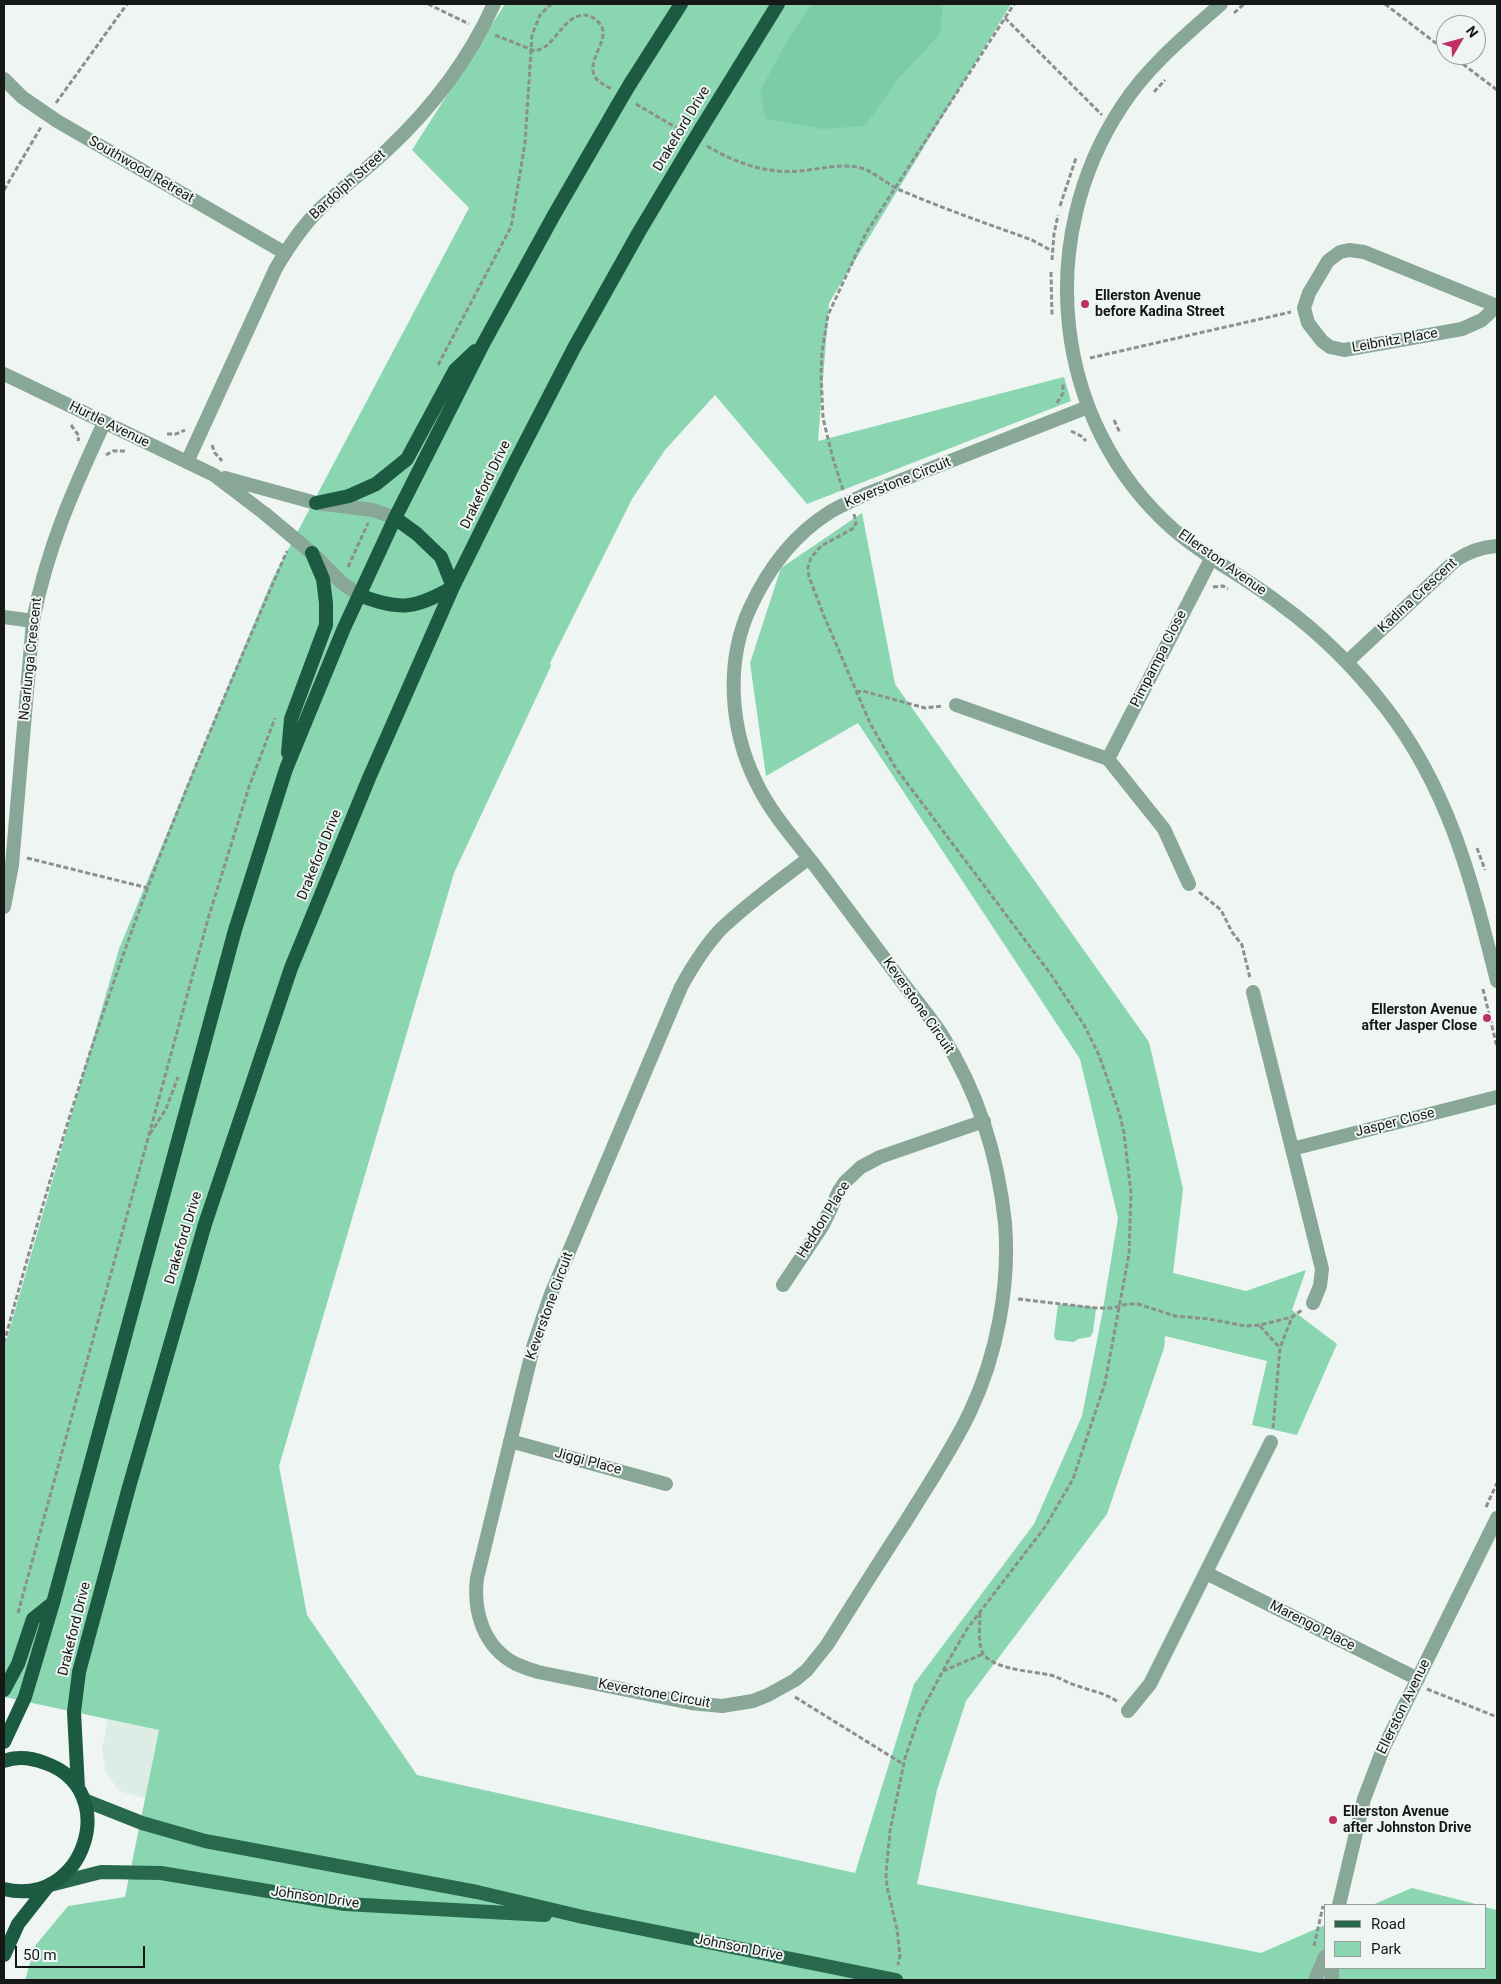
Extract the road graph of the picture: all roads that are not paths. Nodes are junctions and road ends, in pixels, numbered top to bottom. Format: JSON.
{"nodes":[{"id":1,"x":494,"y":4,"type":"edge"},
{"id":2,"x":681,"y":4,"type":"edge"},
{"id":3,"x":778,"y":4,"type":"edge"},
{"id":4,"x":1221,"y":4,"type":"edge"},
{"id":5,"x":4,"y":80,"type":"edge"},
{"id":6,"x":285,"y":253,"type":"junction"},
{"id":7,"x":1497,"y":306,"type":"edge"},
{"id":8,"x":482,"y":346,"type":"junction"},
{"id":9,"x":4,"y":374,"type":"edge"},
{"id":10,"x":1088,"y":407,"type":"junction"},
{"id":11,"x":104,"y":423,"type":"junction"},
{"id":12,"x":187,"y":462,"type":"junction"},
{"id":13,"x":214,"y":475,"type":"junction"},
{"id":14,"x":316,"y":503,"type":"junction"},
{"id":15,"x":394,"y":518,"type":"junction"},
{"id":16,"x":1497,"y":546,"type":"edge"},
{"id":17,"x":312,"y":553,"type":"junction"},
{"id":18,"x":1211,"y":559,"type":"junction"},
{"id":19,"x":453,"y":587,"type":"junction"},
{"id":20,"x":359,"y":594,"type":"junction"},
{"id":21,"x":4,"y":617,"type":"edge"},
{"id":22,"x":33,"y":621,"type":"junction"},
{"id":23,"x":1347,"y":662,"type":"junction"},
{"id":24,"x":956,"y":705,"type":"road end"},
{"id":25,"x":1108,"y":759,"type":"junction"},
{"id":26,"x":286,"y":769,"type":"junction"},
{"id":27,"x":809,"y":858,"type":"junction"},
{"id":28,"x":9,"y":861,"type":"edge"},
{"id":29,"x":1189,"y":884,"type":"road end"},
{"id":30,"x":4,"y":907,"type":"edge"},
{"id":31,"x":1497,"y":981,"type":"edge"},
{"id":32,"x":1253,"y":992,"type":"road end"},
{"id":33,"x":1497,"y":1097,"type":"edge"},
{"id":34,"x":984,"y":1121,"type":"junction"},
{"id":35,"x":1292,"y":1149,"type":"junction"},
{"id":36,"x":783,"y":1285,"type":"dead end"},
{"id":37,"x":1313,"y":1303,"type":"road end"},
{"id":38,"x":510,"y":1441,"type":"junction"},
{"id":39,"x":1271,"y":1442,"type":"road end"},
{"id":40,"x":666,"y":1484,"type":"dead end"},
{"id":41,"x":1497,"y":1518,"type":"edge"},
{"id":42,"x":1206,"y":1573,"type":"junction"},
{"id":43,"x":53,"y":1603,"type":"junction"},
{"id":44,"x":1416,"y":1682,"type":"junction"},
{"id":45,"x":4,"y":1690,"type":"edge"},
{"id":46,"x":1128,"y":1711,"type":"road end"},
{"id":47,"x":4,"y":1742,"type":"edge"},
{"id":48,"x":4,"y":1761,"type":"edge"},
{"id":49,"x":81,"y":1794,"type":"junction"},
{"id":50,"x":49,"y":1885,"type":"junction"},
{"id":51,"x":4,"y":1889,"type":"edge"},
{"id":52,"x":1339,"y":1904,"type":"edge"},
{"id":53,"x":582,"y":1917,"type":"junction"},
{"id":54,"x":4,"y":1955,"type":"edge"},
{"id":55,"x":1324,"y":1960,"type":"edge"},
{"id":56,"x":896,"y":1976,"type":"edge"},
{"id":57,"x":1315,"y":1980,"type":"edge"}],
"edges":[{"from":1,"to":6,"type":"street","name":"Bardolph Street"},
{"from":2,"to":8,"type":"highway","name":"Drakeford Drive","bridge":true},
{"from":3,"to":19,"type":"highway","name":"Drakeford Drive","bridge":true},
{"from":4,"to":10,"type":"street","name":"Ellerston Avenue"},
{"from":5,"to":6,"type":"street","name":"Southwood Retreat"},
{"from":6,"to":12,"type":"street","name":"Bardolph Street"},
{"from":7,"to":7,"type":"street","name":"Leibnitz Place"},
{"from":8,"to":14,"type":"highway"},
{"from":8,"to":15,"type":"highway","name":"Drakeford Drive"},
{"from":9,"to":11,"type":"street","name":"Hurtle Avenue"},
{"from":10,"to":18,"type":"street","name":"Ellerston Avenue"},
{"from":10,"to":27,"type":"street","name":"Keverstone Circuit"},
{"from":11,"to":12,"type":"street","name":"Hurtle Avenue"},
{"from":11,"to":22,"type":"street","name":"Noarlunga Crescent"},
{"from":12,"to":13,"type":"street","name":"Hurtle Avenue"},
{"from":13,"to":14,"type":"street","name":"Hurtle Avenue"},
{"from":13,"to":17,"type":"street","name":"Hurtle Avenue"},
{"from":14,"to":15,"type":"street","name":"Hurtle Avenue"},
{"from":15,"to":19,"type":"highway"},
{"from":15,"to":20,"type":"highway","name":"Drakeford Drive"},
{"from":16,"to":23,"type":"street","name":"Kadina Crescent"},
{"from":17,"to":20,"type":"street","name":"Hurtle Avenue"},
{"from":17,"to":26,"type":"highway"},
{"from":18,"to":23,"type":"street","name":"Ellerston Avenue"},
{"from":18,"to":25,"type":"street","name":"Pimpampa Close"},
{"from":19,"to":20,"type":"highway"},
{"from":19,"to":49,"type":"highway","name":"Drakeford Drive"},
{"from":20,"to":26,"type":"highway","name":"Drakeford Drive"},
{"from":21,"to":22,"type":"street"},
{"from":22,"to":28,"type":"street","name":"Noarlunga Crescent"},
{"from":23,"to":31,"type":"street","name":"Ellerston Avenue"},
{"from":24,"to":25,"type":"street"},
{"from":25,"to":29,"type":"street"},
{"from":26,"to":43,"type":"highway","name":"Drakeford Drive"},
{"from":27,"to":34,"type":"street","name":"Keverstone Circuit"},
{"from":27,"to":38,"type":"street","name":"Keverstone Circuit"},
{"from":28,"to":30,"type":"street","name":"Noarlunga Crescent"},
{"from":32,"to":35,"type":"street"},
{"from":33,"to":35,"type":"street","name":"Jasper Close"},
{"from":34,"to":36,"type":"street","name":"Heddon Place"},
{"from":34,"to":38,"type":"street","name":"Keverstone Circuit"},
{"from":35,"to":37,"type":"street"},
{"from":38,"to":40,"type":"street","name":"Jiggi Place"},
{"from":39,"to":42,"type":"street"},
{"from":41,"to":44,"type":"street","name":"Ellerston Avenue"},
{"from":42,"to":44,"type":"street","name":"Marengo Place"},
{"from":42,"to":46,"type":"street"},
{"from":43,"to":45,"type":"highway"},
{"from":43,"to":47,"type":"highway","name":"Drakeford Drive"},
{"from":44,"to":52,"type":"street","name":"Ellerston Avenue"},
{"from":48,"to":49,"type":"highway"},
{"from":49,"to":50,"type":"highway","name":"Drakeford Drive"},
{"from":49,"to":53,"type":"main road","name":"Johnson Drive"},
{"from":50,"to":51,"type":"highway"},
{"from":50,"to":53,"type":"main road","name":"Johnson Drive"},
{"from":50,"to":54,"type":"highway"},
{"from":53,"to":56,"type":"main road","name":"Johnson Drive"},
{"from":55,"to":57,"type":"street"}]}
